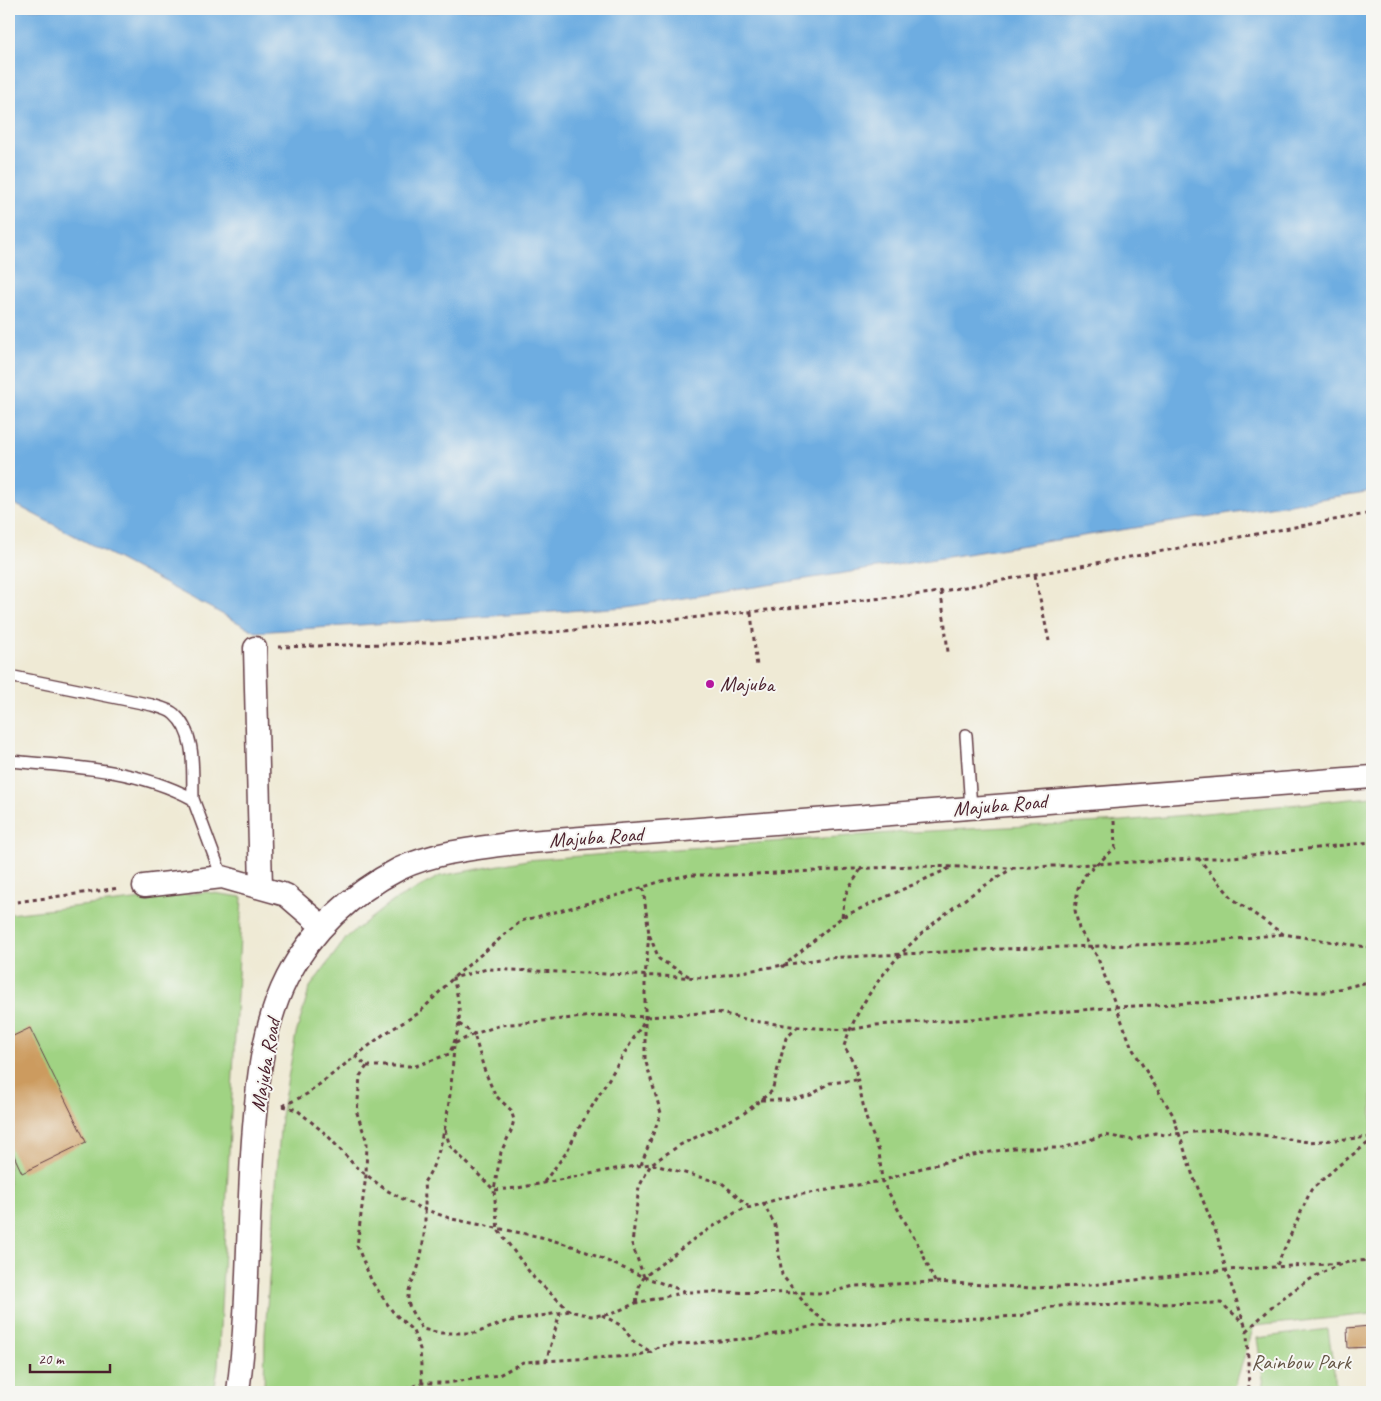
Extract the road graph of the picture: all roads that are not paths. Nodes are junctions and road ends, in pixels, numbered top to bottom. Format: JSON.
{"nodes":[{"id":1,"x":255,"y":648,"type":"road end"},
{"id":2,"x":9,"y":676,"type":"edge"},
{"id":3,"x":966,"y":734,"type":"dead end"},
{"id":4,"x":9,"y":761,"type":"edge"},
{"id":5,"x":1372,"y":777,"type":"edge"},
{"id":6,"x":193,"y":799,"type":"junction"},
{"id":7,"x":971,"y":808,"type":"junction"},
{"id":8,"x":222,"y":877,"type":"junction"},
{"id":9,"x":144,"y":886,"type":"road end"},
{"id":10,"x":261,"y":886,"type":"junction"},
{"id":11,"x":322,"y":926,"type":"junction"},
{"id":12,"x":238,"y":1392,"type":"edge"}],
"edges":[{"from":1,"to":10,"type":"street"},
{"from":2,"to":6,"type":"lane"},
{"from":3,"to":7,"type":"lane"},
{"from":4,"to":6,"type":"lane"},
{"from":5,"to":7,"type":"street","name":"Majuba Road"},
{"from":6,"to":8,"type":"lane"},
{"from":7,"to":11,"type":"street","name":"Majuba Road"},
{"from":8,"to":9,"type":"street"},
{"from":8,"to":10,"type":"street"},
{"from":10,"to":11,"type":"street"},
{"from":11,"to":12,"type":"street","name":"Majuba Road"}]}
